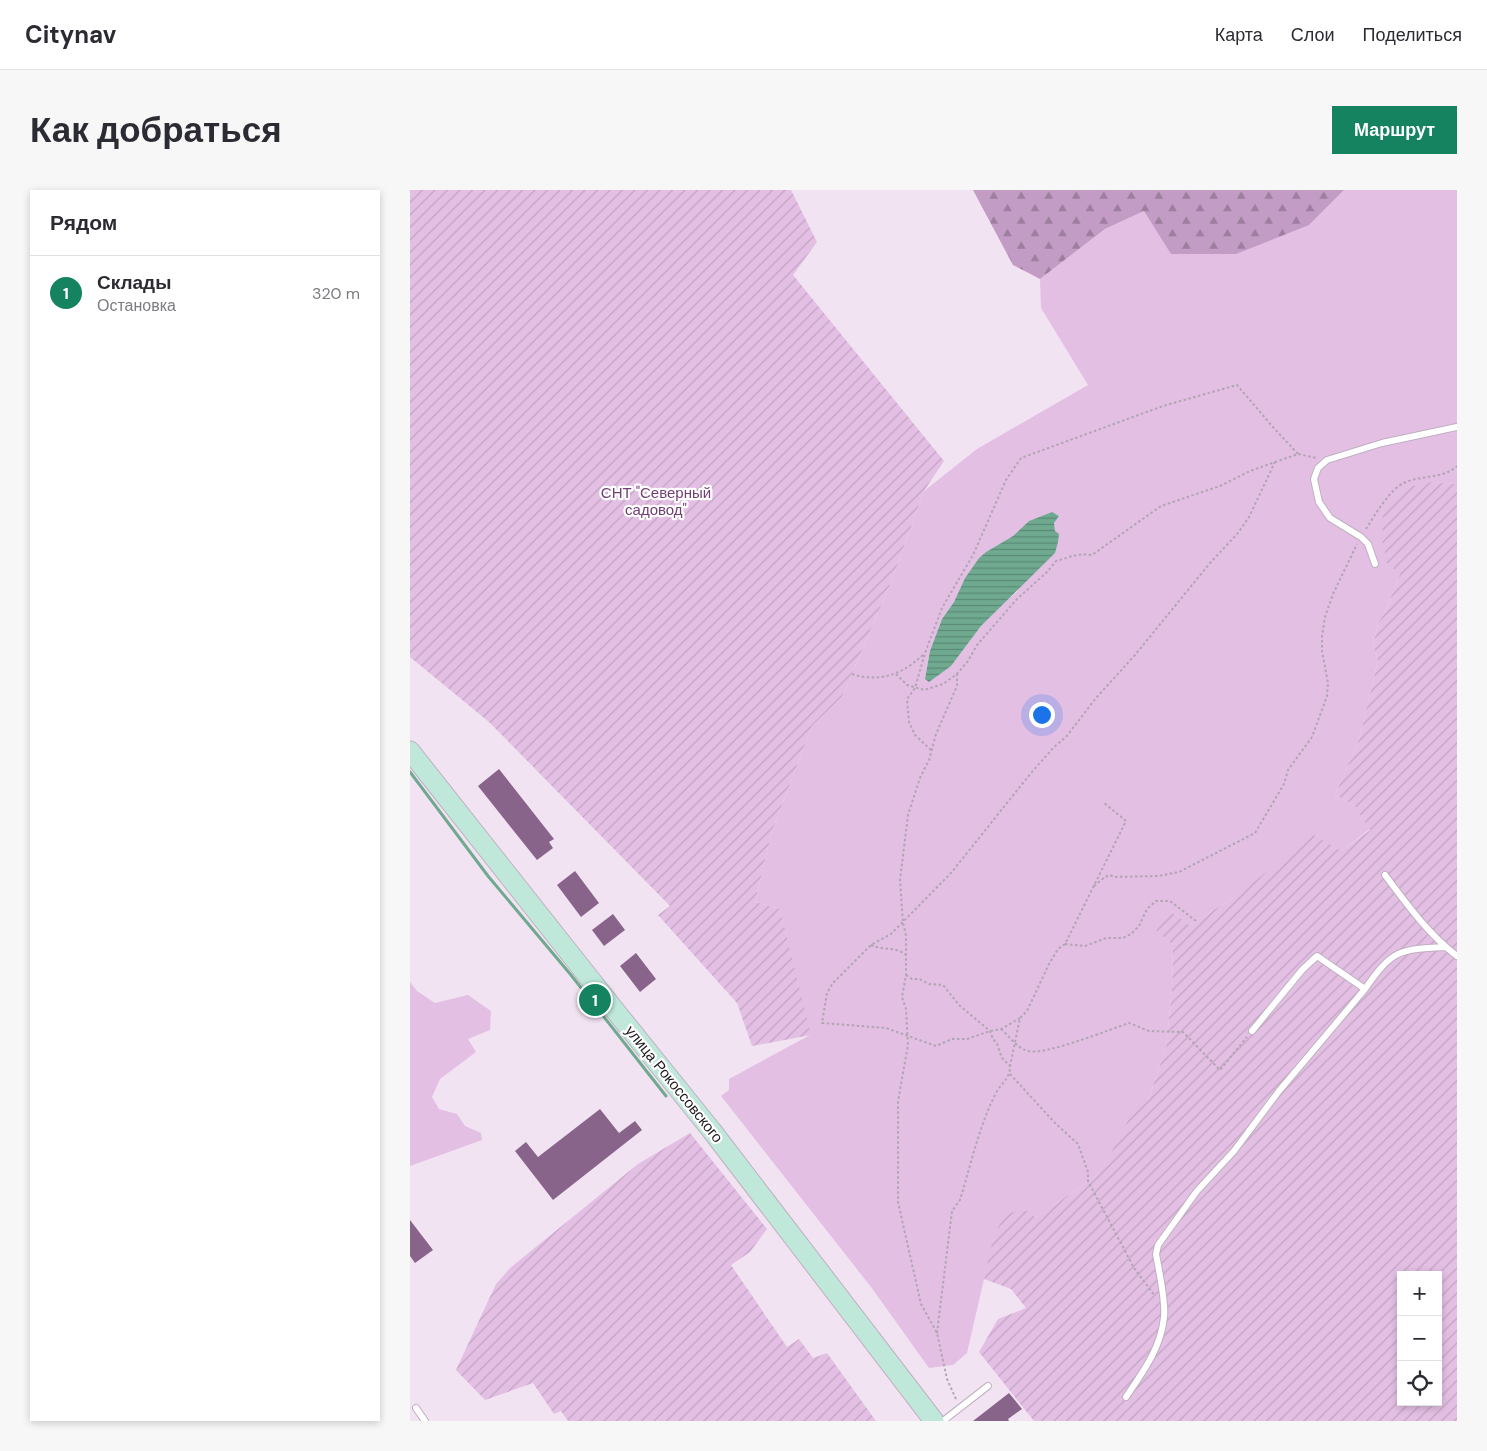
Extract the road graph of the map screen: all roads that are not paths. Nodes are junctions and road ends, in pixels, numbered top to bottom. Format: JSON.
{"nodes":[{"id":1,"x":1457,"y":427,"type":"edge"},
{"id":2,"x":1375,"y":564,"type":"dead end"},
{"id":3,"x":410,"y":751,"type":"edge"},
{"id":4,"x":1385,"y":874,"type":"dead end"},
{"id":5,"x":1446,"y":947,"type":"junction"},
{"id":6,"x":1457,"y":956,"type":"edge"},
{"id":7,"x":1365,"y":989,"type":"junction"},
{"id":8,"x":1252,"y":1031,"type":"road end"},
{"id":9,"x":988,"y":1386,"type":"dead end"},
{"id":10,"x":1126,"y":1397,"type":"dead end"},
{"id":11,"x":416,"y":1408,"type":"dead end"},
{"id":12,"x":425,"y":1421,"type":"edge"},
{"id":13,"x":934,"y":1421,"type":"edge"},
{"id":14,"x":943,"y":1421,"type":"edge"}],
"edges":[{"from":1,"to":2,"type":"lane"},
{"from":3,"to":13,"type":"street","name":"улица Рокоссовского"},
{"from":4,"to":5,"type":"lane"},
{"from":5,"to":6,"type":"lane"},
{"from":5,"to":7,"type":"lane"},
{"from":7,"to":8,"type":"lane"},
{"from":7,"to":10,"type":"lane"},
{"from":9,"to":14,"type":"lane"},
{"from":11,"to":12,"type":"lane"}]}
